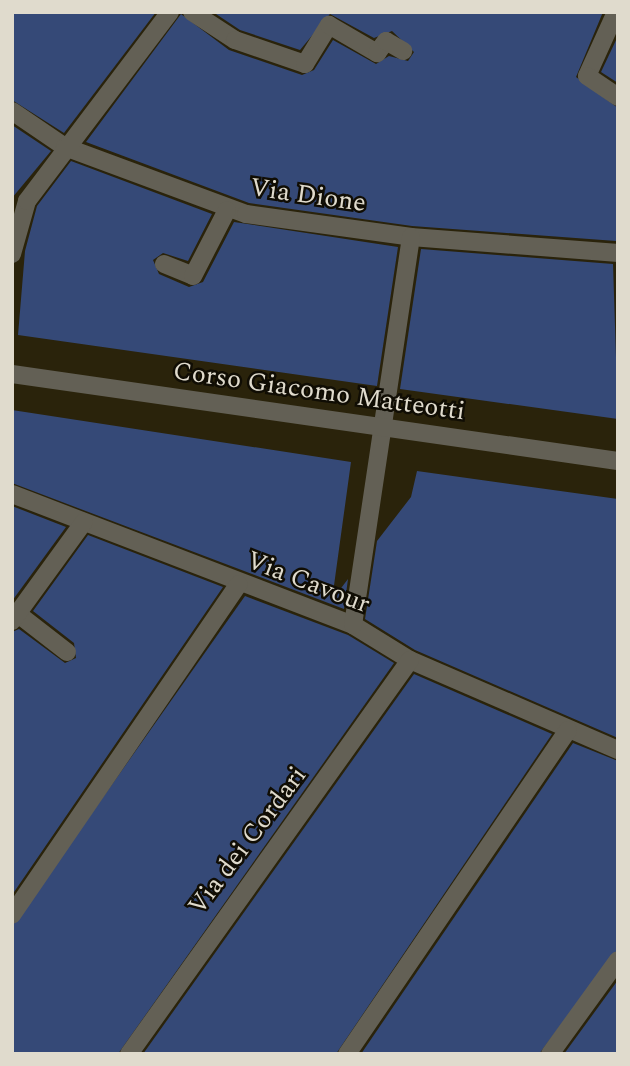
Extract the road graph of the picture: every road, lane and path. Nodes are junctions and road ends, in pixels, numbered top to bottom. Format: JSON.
{"nodes":[{"id":1,"x":170,"y":12,"type":"edge"},
{"id":2,"x":192,"y":12,"type":"edge"},
{"id":3,"x":616,"y":12,"type":"edge"},
{"id":4,"x":402,"y":51,"type":"dead end"},
{"id":5,"x":618,"y":97,"type":"edge"},
{"id":6,"x":12,"y":111,"type":"edge"},
{"id":7,"x":65,"y":147,"type":"junction"},
{"id":8,"x":227,"y":209,"type":"junction"},
{"id":9,"x":411,"y":237,"type":"junction"},
{"id":10,"x":618,"y":253,"type":"edge"},
{"id":11,"x":12,"y":254,"type":"edge"},
{"id":12,"x":164,"y":264,"type":"dead end"},
{"id":13,"x":12,"y":374,"type":"edge"},
{"id":14,"x":384,"y":428,"type":"junction"},
{"id":15,"x":618,"y":461,"type":"edge"},
{"id":16,"x":12,"y":494,"type":"edge"},
{"id":17,"x":84,"y":522,"type":"junction"},
{"id":18,"x":239,"y":584,"type":"junction"},
{"id":19,"x":15,"y":618,"type":"edge"},
{"id":20,"x":353,"y":625,"type":"junction"},
{"id":21,"x":67,"y":652,"type":"dead end"},
{"id":22,"x":410,"y":660,"type":"junction"},
{"id":23,"x":568,"y":730,"type":"junction"},
{"id":24,"x":618,"y":750,"type":"edge"},
{"id":25,"x":12,"y":915,"type":"edge"},
{"id":26,"x":618,"y":960,"type":"edge"},
{"id":27,"x":129,"y":1054,"type":"edge"},
{"id":28,"x":347,"y":1054,"type":"edge"},
{"id":29,"x":550,"y":1054,"type":"edge"}],
"edges":[{"from":1,"to":7,"type":"street"},
{"from":2,"to":4,"type":"street"},
{"from":3,"to":5,"type":"street"},
{"from":6,"to":7,"type":"street","name":"Via Dione"},
{"from":7,"to":8,"type":"street","name":"Via Dione"},
{"from":7,"to":11,"type":"street"},
{"from":8,"to":9,"type":"street","name":"Via Dione"},
{"from":8,"to":12,"type":"street"},
{"from":9,"to":10,"type":"street","name":"Via Dione"},
{"from":9,"to":14,"type":"street"},
{"from":13,"to":14,"type":"street","name":"Corso Giacomo Matteotti"},
{"from":14,"to":15,"type":"street","name":"Corso Giacomo Matteotti"},
{"from":14,"to":20,"type":"street"},
{"from":16,"to":17,"type":"street","name":"Via Cavour"},
{"from":17,"to":18,"type":"street","name":"Via Cavour"},
{"from":17,"to":19,"type":"street"},
{"from":18,"to":20,"type":"street","name":"Via Cavour"},
{"from":18,"to":25,"type":"street"},
{"from":19,"to":21,"type":"street"},
{"from":20,"to":22,"type":"street","name":"Via Cavour"},
{"from":22,"to":23,"type":"street","name":"Via Cavour"},
{"from":22,"to":27,"type":"street","name":"Via dei Cordari"},
{"from":23,"to":24,"type":"street","name":"Via Cavour"},
{"from":23,"to":28,"type":"street"},
{"from":26,"to":29,"type":"street"}]}
